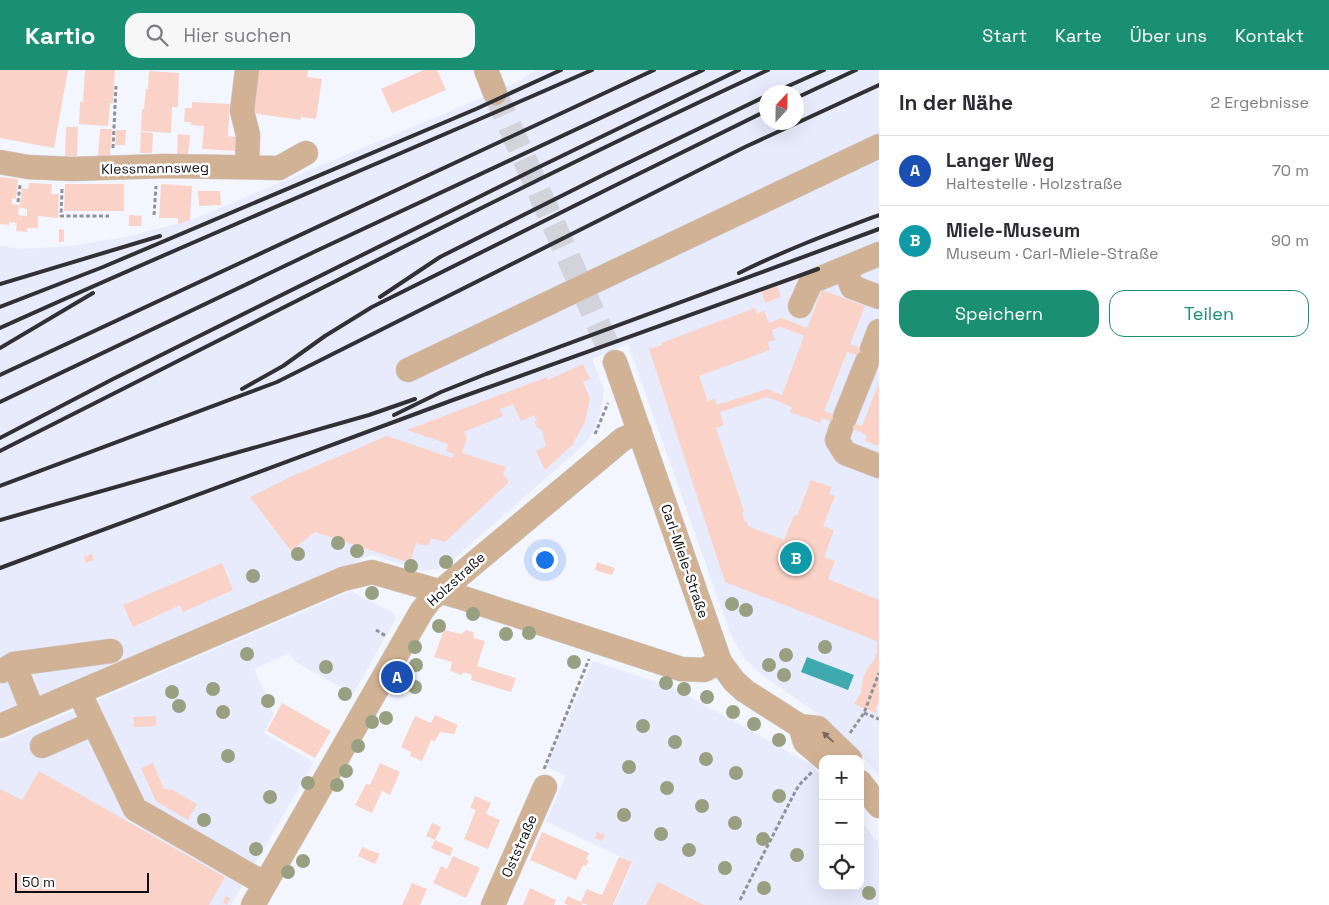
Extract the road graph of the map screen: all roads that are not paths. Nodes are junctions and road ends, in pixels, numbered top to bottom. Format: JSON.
{"nodes":[{"id":1,"x":247,"y":70,"type":"edge"},
{"id":2,"x":486,"y":70,"type":"edge"},
{"id":3,"x":495,"y":93,"type":"tunnel mouth"},
{"id":4,"x":879,"y":146,"type":"edge"},
{"id":5,"x":306,"y":154,"type":"dead end"},
{"id":6,"x":0,"y":162,"type":"edge"},
{"id":7,"x":247,"y":168,"type":"junction"},
{"id":8,"x":879,"y":254,"type":"edge"},
{"id":9,"x":845,"y":268,"type":"junction"},
{"id":10,"x":879,"y":297,"type":"edge"},
{"id":11,"x":800,"y":306,"type":"dead end"},
{"id":12,"x":873,"y":347,"type":"edge"},
{"id":13,"x":615,"y":362,"type":"tunnel mouth"},
{"id":14,"x":408,"y":370,"type":"dead end"},
{"id":15,"x":640,"y":432,"type":"junction"},
{"id":16,"x":879,"y":466,"type":"edge"},
{"id":17,"x":440,"y":591,"type":"junction"},
{"id":18,"x":110,"y":651,"type":"dead end"},
{"id":19,"x":720,"y":662,"type":"junction"},
{"id":20,"x":7,"y":668,"type":"edge"},
{"id":21,"x":79,"y":692,"type":"junction"},
{"id":22,"x":33,"y":712,"type":"junction"},
{"id":23,"x":94,"y":723,"type":"junction"},
{"id":24,"x":0,"y":726,"type":"edge"},
{"id":25,"x":800,"y":726,"type":"junction"},
{"id":26,"x":42,"y":746,"type":"dead end"},
{"id":27,"x":821,"y":755,"type":"edge"},
{"id":28,"x":846,"y":755,"type":"edge"},
{"id":29,"x":545,"y":787,"type":"road end"},
{"id":30,"x":864,"y":787,"type":"edge"},
{"id":31,"x":879,"y":806,"type":"edge"},
{"id":32,"x":265,"y":884,"type":"junction"},
{"id":33,"x":253,"y":905,"type":"edge"},
{"id":34,"x":493,"y":905,"type":"edge"}],
"edges":[{"from":1,"to":7,"type":"street"},
{"from":2,"to":3,"type":"street"},
{"from":4,"to":14,"type":"street"},
{"from":5,"to":7,"type":"street","name":"Klessmannsweg"},
{"from":6,"to":7,"type":"street","name":"Klessmannsweg"},
{"from":8,"to":9,"type":"street"},
{"from":9,"to":10,"type":"street"},
{"from":9,"to":11,"type":"street"},
{"from":12,"to":16,"type":"street"},
{"from":13,"to":15,"type":"street","name":"Carl-Miele-Straße"},
{"from":15,"to":17,"type":"street","name":"Holzstraße"},
{"from":15,"to":19,"type":"street","name":"Carl-Miele-Straße"},
{"from":17,"to":19,"type":"street"},
{"from":17,"to":21,"type":"street"},
{"from":17,"to":32,"type":"street","name":"Holzstraße"},
{"from":18,"to":20,"type":"street"},
{"from":19,"to":25,"type":"street","name":"Carl-Miele-Straße"},
{"from":20,"to":22,"type":"street"},
{"from":21,"to":22,"type":"street"},
{"from":21,"to":23,"type":"street"},
{"from":22,"to":24,"type":"street"},
{"from":23,"to":26,"type":"street"},
{"from":23,"to":32,"type":"street"},
{"from":25,"to":27,"type":"street","name":"Carl-Miele-Straße"},
{"from":28,"to":25,"type":"street","name":"Carl-Miele-Straße","one_way":true},
{"from":29,"to":34,"type":"street","name":"Oststraße"},
{"from":30,"to":31,"type":"street"},
{"from":32,"to":33,"type":"street","name":"Holzstraße"}]}
